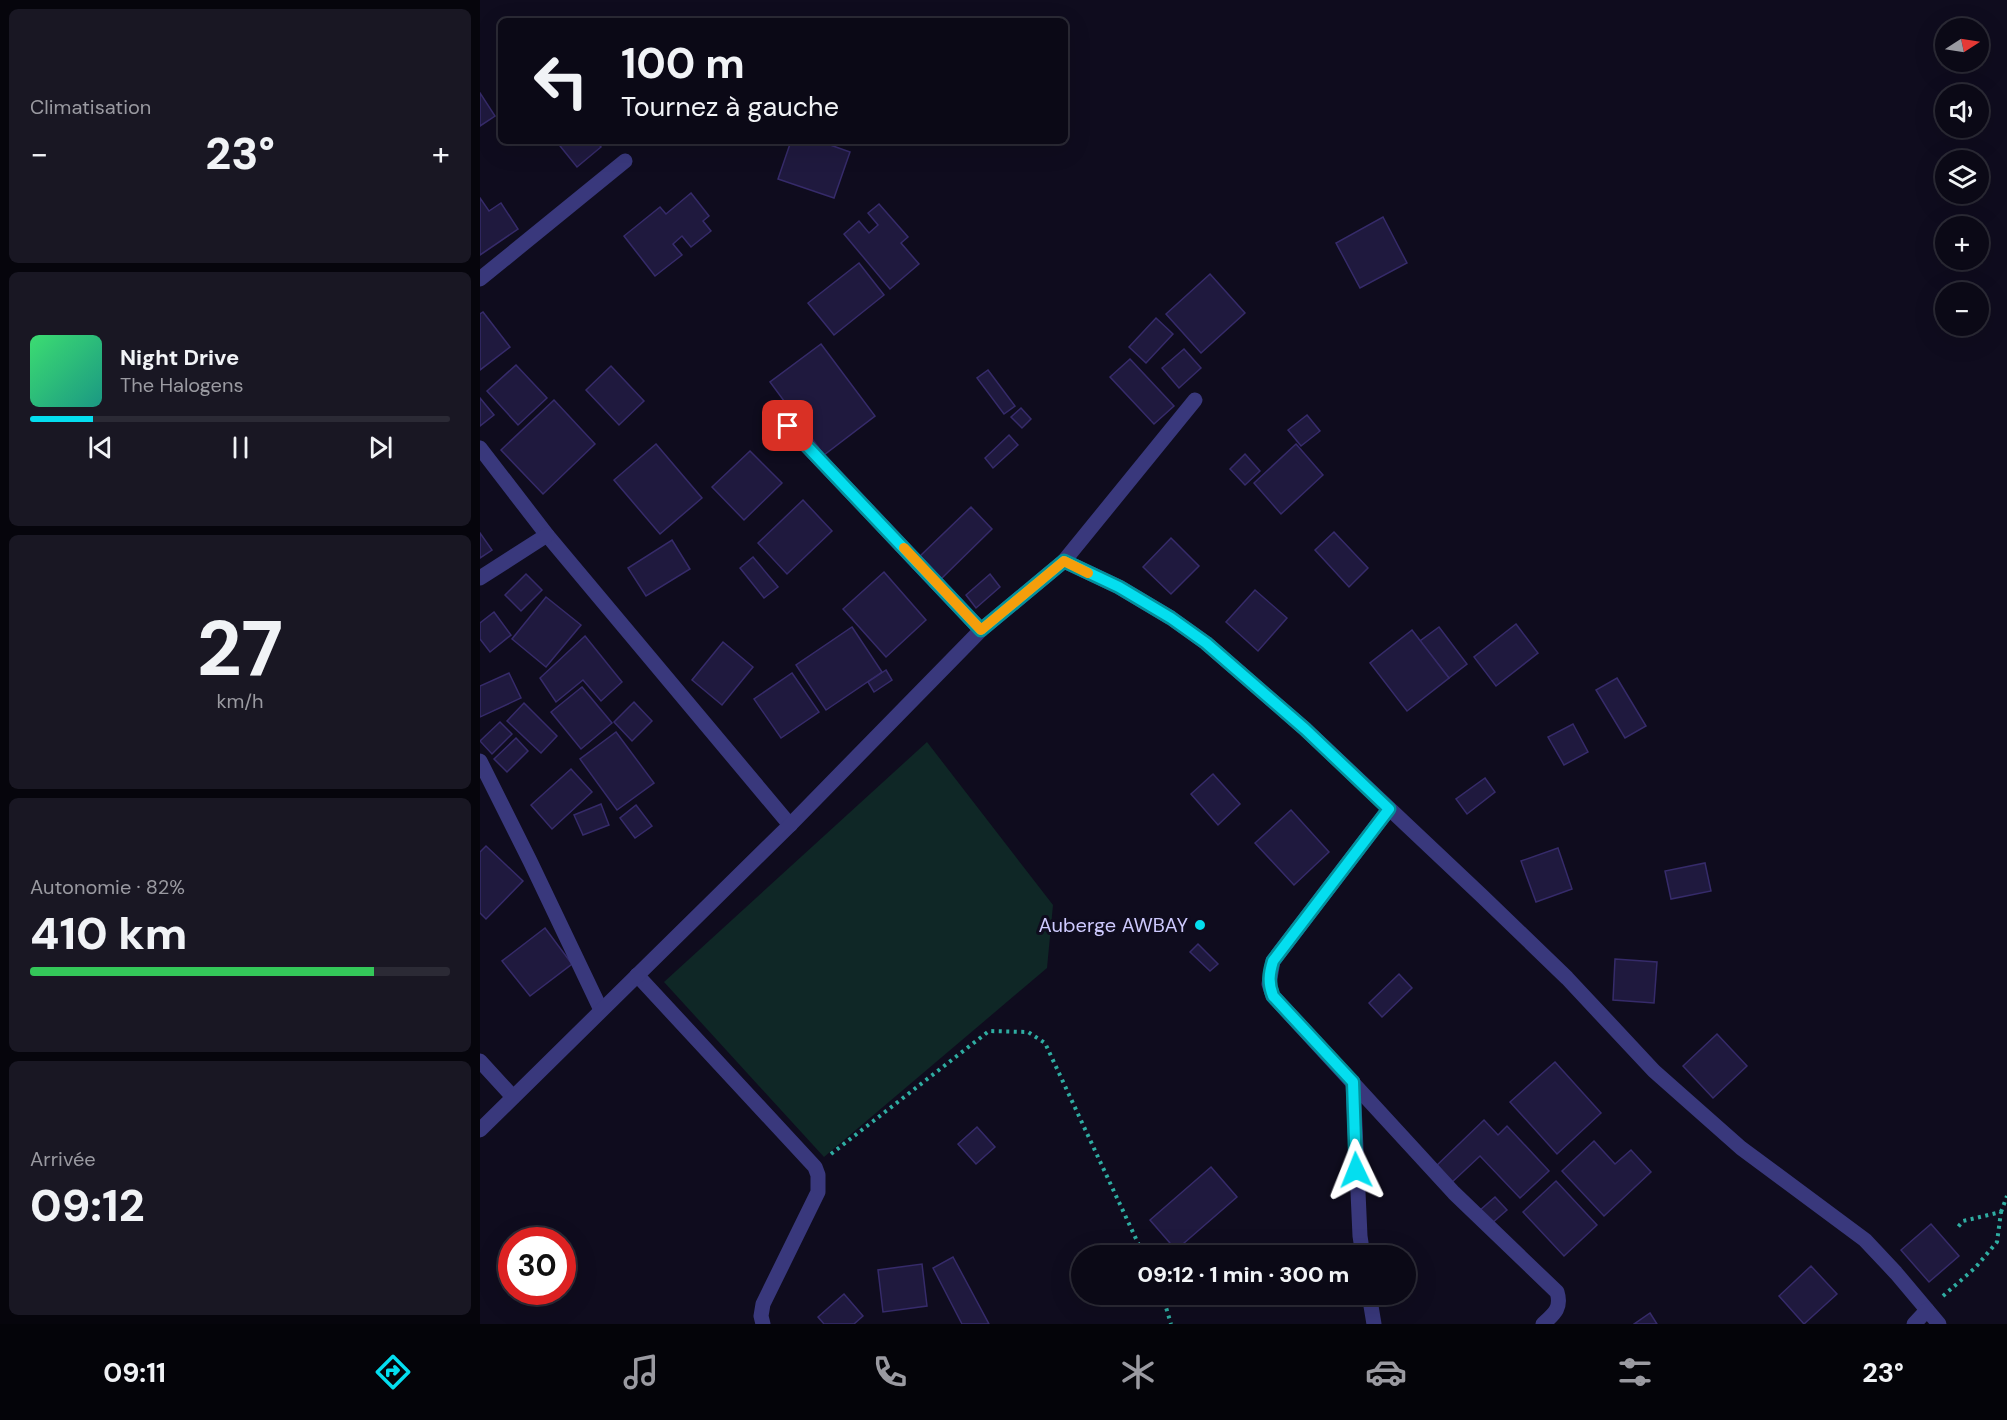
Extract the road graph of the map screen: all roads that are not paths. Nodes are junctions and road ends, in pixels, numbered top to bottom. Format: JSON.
{"nodes":[{"id":1,"x":625,"y":161,"type":"dead end"},
{"id":2,"x":480,"y":279,"type":"edge"},
{"id":3,"x":1195,"y":400,"type":"dead end"},
{"id":4,"x":772,"y":409,"type":"dead end"},
{"id":5,"x":480,"y":448,"type":"edge"},
{"id":6,"x":547,"y":535,"type":"junction"},
{"id":7,"x":1064,"y":561,"type":"junction"},
{"id":8,"x":480,"y":578,"type":"edge"},
{"id":9,"x":981,"y":630,"type":"junction"},
{"id":10,"x":480,"y":761,"type":"edge"},
{"id":11,"x":1389,"y":809,"type":"junction"},
{"id":12,"x":790,"y":825,"type":"junction"},
{"id":13,"x":637,"y":975,"type":"junction"},
{"id":14,"x":601,"y":1010,"type":"junction"},
{"id":15,"x":480,"y":1061,"type":"edge"},
{"id":16,"x":1353,"y":1082,"type":"junction"},
{"id":17,"x":513,"y":1097,"type":"junction"},
{"id":18,"x":480,"y":1130,"type":"edge"},
{"id":19,"x":1361,"y":1245,"type":"edge"},
{"id":20,"x":1371,"y":1305,"type":"edge"},
{"id":21,"x":1927,"y":1310,"type":"junction"},
{"id":22,"x":763,"y":1324,"type":"edge"},
{"id":23,"x":1374,"y":1324,"type":"edge"},
{"id":24,"x":1544,"y":1324,"type":"edge"},
{"id":25,"x":1914,"y":1324,"type":"edge"},
{"id":26,"x":1939,"y":1324,"type":"edge"}],
"edges":[{"from":1,"to":2,"type":"street"},
{"from":3,"to":7,"type":"street"},
{"from":4,"to":9,"type":"street"},
{"from":5,"to":6,"type":"street"},
{"from":6,"to":8,"type":"street"},
{"from":6,"to":12,"type":"street"},
{"from":7,"to":9,"type":"street"},
{"from":7,"to":11,"type":"street"},
{"from":9,"to":12,"type":"street"},
{"from":10,"to":14,"type":"street"},
{"from":11,"to":16,"type":"street"},
{"from":11,"to":21,"type":"street"},
{"from":12,"to":13,"type":"street"},
{"from":13,"to":14,"type":"street"},
{"from":13,"to":22,"type":"street"},
{"from":14,"to":17,"type":"street"},
{"from":15,"to":17,"type":"street"},
{"from":16,"to":19,"type":"street"},
{"from":16,"to":24,"type":"street"},
{"from":17,"to":18,"type":"street"},
{"from":20,"to":23,"type":"street"},
{"from":21,"to":25,"type":"street"},
{"from":21,"to":26,"type":"street"}]}
